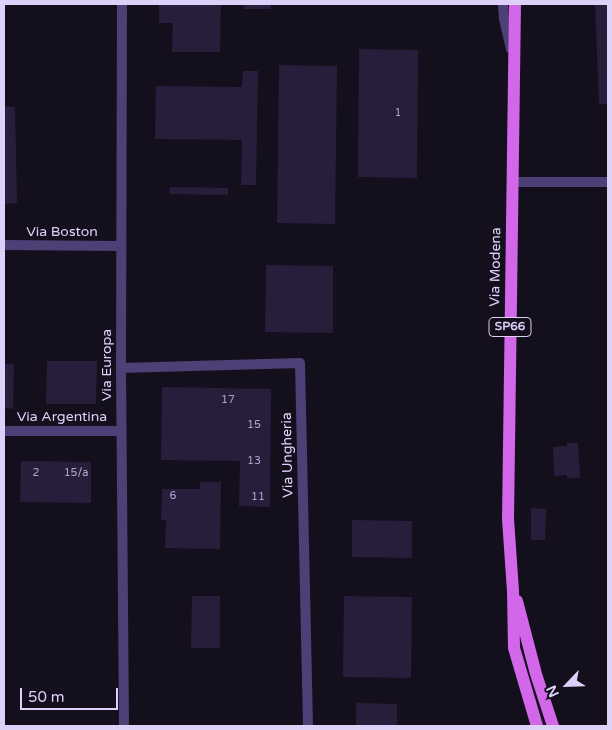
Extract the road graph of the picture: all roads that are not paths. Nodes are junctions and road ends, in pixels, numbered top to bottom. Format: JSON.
{"nodes":[{"id":1,"x":122,"y":4,"type":"edge"},
{"id":2,"x":503,"y":4,"type":"edge"},
{"id":3,"x":515,"y":4,"type":"edge"},
{"id":4,"x":514,"y":62,"type":"junction"},
{"id":5,"x":512,"y":182,"type":"junction"},
{"id":6,"x":608,"y":182,"type":"edge"},
{"id":7,"x":4,"y":245,"type":"edge"},
{"id":8,"x":120,"y":246,"type":"junction"},
{"id":9,"x":121,"y":368,"type":"junction"},
{"id":10,"x":4,"y":431,"type":"edge"},
{"id":11,"x":121,"y":432,"type":"junction"},
{"id":12,"x":513,"y":591,"type":"junction"},
{"id":13,"x":124,"y":726,"type":"edge"},
{"id":14,"x":308,"y":726,"type":"edge"},
{"id":15,"x":537,"y":726,"type":"edge"},
{"id":16,"x":552,"y":726,"type":"edge"}],
"edges":[{"from":1,"to":8,"type":"street","name":"Via Europa"},
{"from":2,"to":4,"type":"street"},
{"from":3,"to":4,"type":"main road","name":"Via Modena","number":"SP66"},
{"from":4,"to":5,"type":"main road","name":"Via Modena","number":"SP66"},
{"from":5,"to":6,"type":"street"},
{"from":5,"to":12,"type":"main road","name":"Via Modena","number":"SP66"},
{"from":7,"to":8,"type":"street","name":"Via Boston"},
{"from":8,"to":9,"type":"street","name":"Via Europa"},
{"from":9,"to":11,"type":"street","name":"Via Europa"},
{"from":9,"to":14,"type":"street","name":"Via Ungheria"},
{"from":10,"to":11,"type":"street","name":"Via Argentina"},
{"from":11,"to":13,"type":"street","name":"Via Europa"},
{"from":12,"to":15,"type":"main road","name":"Via Modena","number":"SP66"},
{"from":12,"to":16,"type":"main road","name":"Via Modena","number":"SP66"}]}
